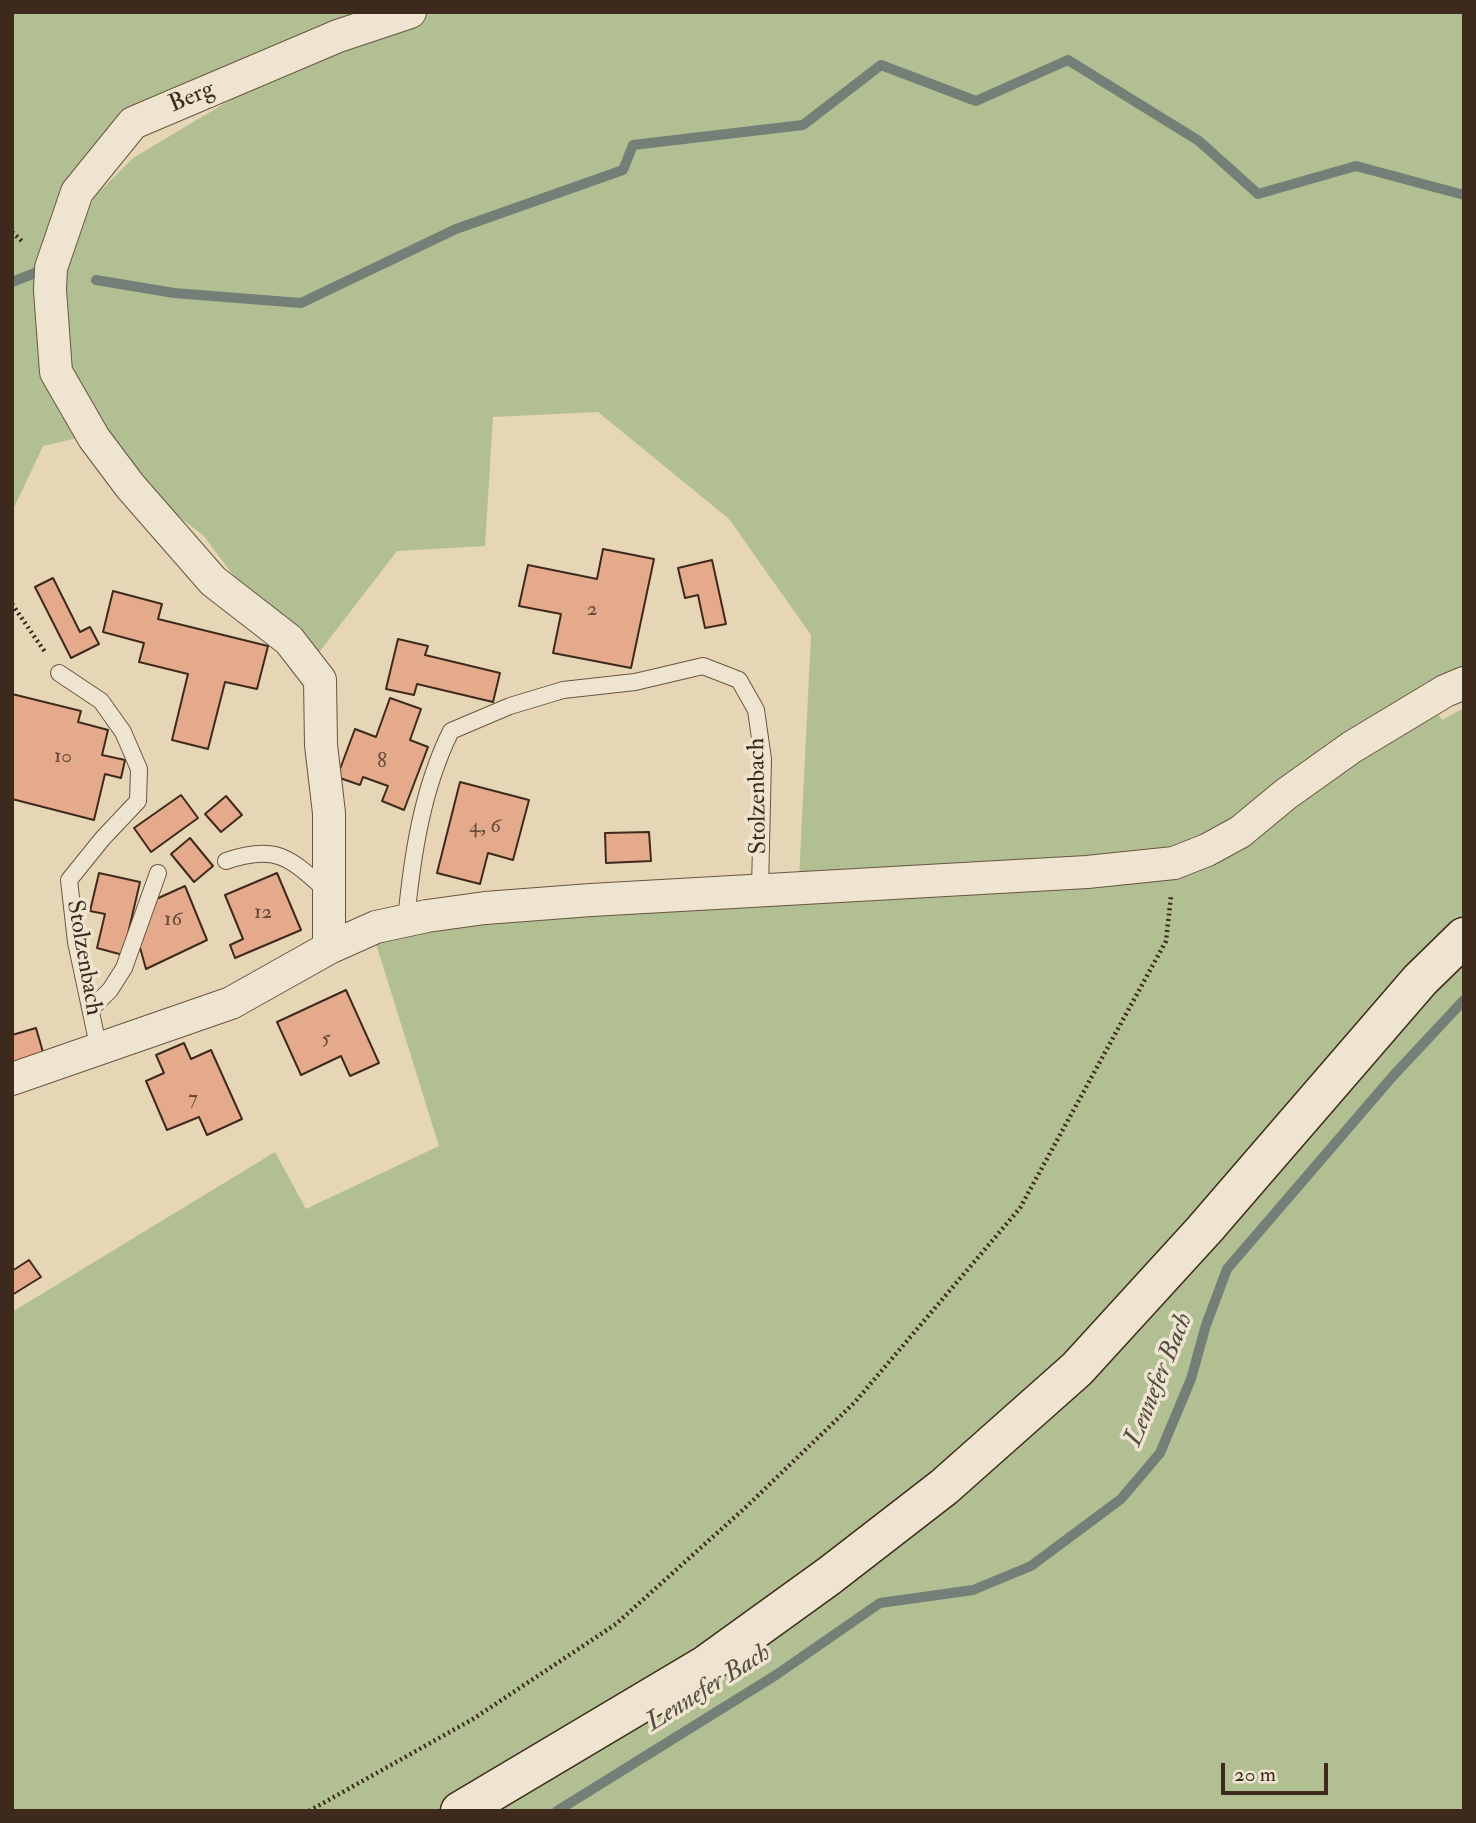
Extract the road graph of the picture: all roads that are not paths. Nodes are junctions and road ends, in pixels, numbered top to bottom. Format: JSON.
{"nodes":[{"id":1,"x":410,"y":12,"type":"edge"},
{"id":2,"x":59,"y":673,"type":"road end"},
{"id":3,"x":1464,"y":683,"type":"edge"},
{"id":4,"x":226,"y":861,"type":"dead end"},
{"id":5,"x":158,"y":873,"type":"dead end"},
{"id":6,"x":760,"y":889,"type":"junction"},
{"id":7,"x":330,"y":894,"type":"junction"},
{"id":8,"x":406,"y":921,"type":"junction"},
{"id":9,"x":1464,"y":937,"type":"edge"},
{"id":10,"x":329,"y":948,"type":"junction"},
{"id":11,"x":91,"y":1009,"type":"junction"},
{"id":12,"x":99,"y":1050,"type":"junction"},
{"id":13,"x":12,"y":1079,"type":"edge"},
{"id":14,"x":460,"y":1811,"type":"edge"}],
"edges":[{"from":1,"to":7,"type":"street","name":"Berg"},
{"from":2,"to":11,"type":"lane","name":"Stolzenbach"},
{"from":3,"to":6,"type":"street"},
{"from":4,"to":7,"type":"lane"},
{"from":5,"to":11,"type":"lane"},
{"from":6,"to":8,"type":"street","name":"Stolzenbach"},
{"from":6,"to":8,"type":"lane","name":"Stolzenbach"},
{"from":7,"to":10,"type":"street"},
{"from":8,"to":10,"type":"street","name":"Stolzenbach"},
{"from":9,"to":14,"type":"main road"},
{"from":10,"to":12,"type":"street","name":"Stolzenbach"},
{"from":11,"to":12,"type":"lane","name":"Stolzenbach"},
{"from":12,"to":13,"type":"street","name":"Stolzenbach"}]}
